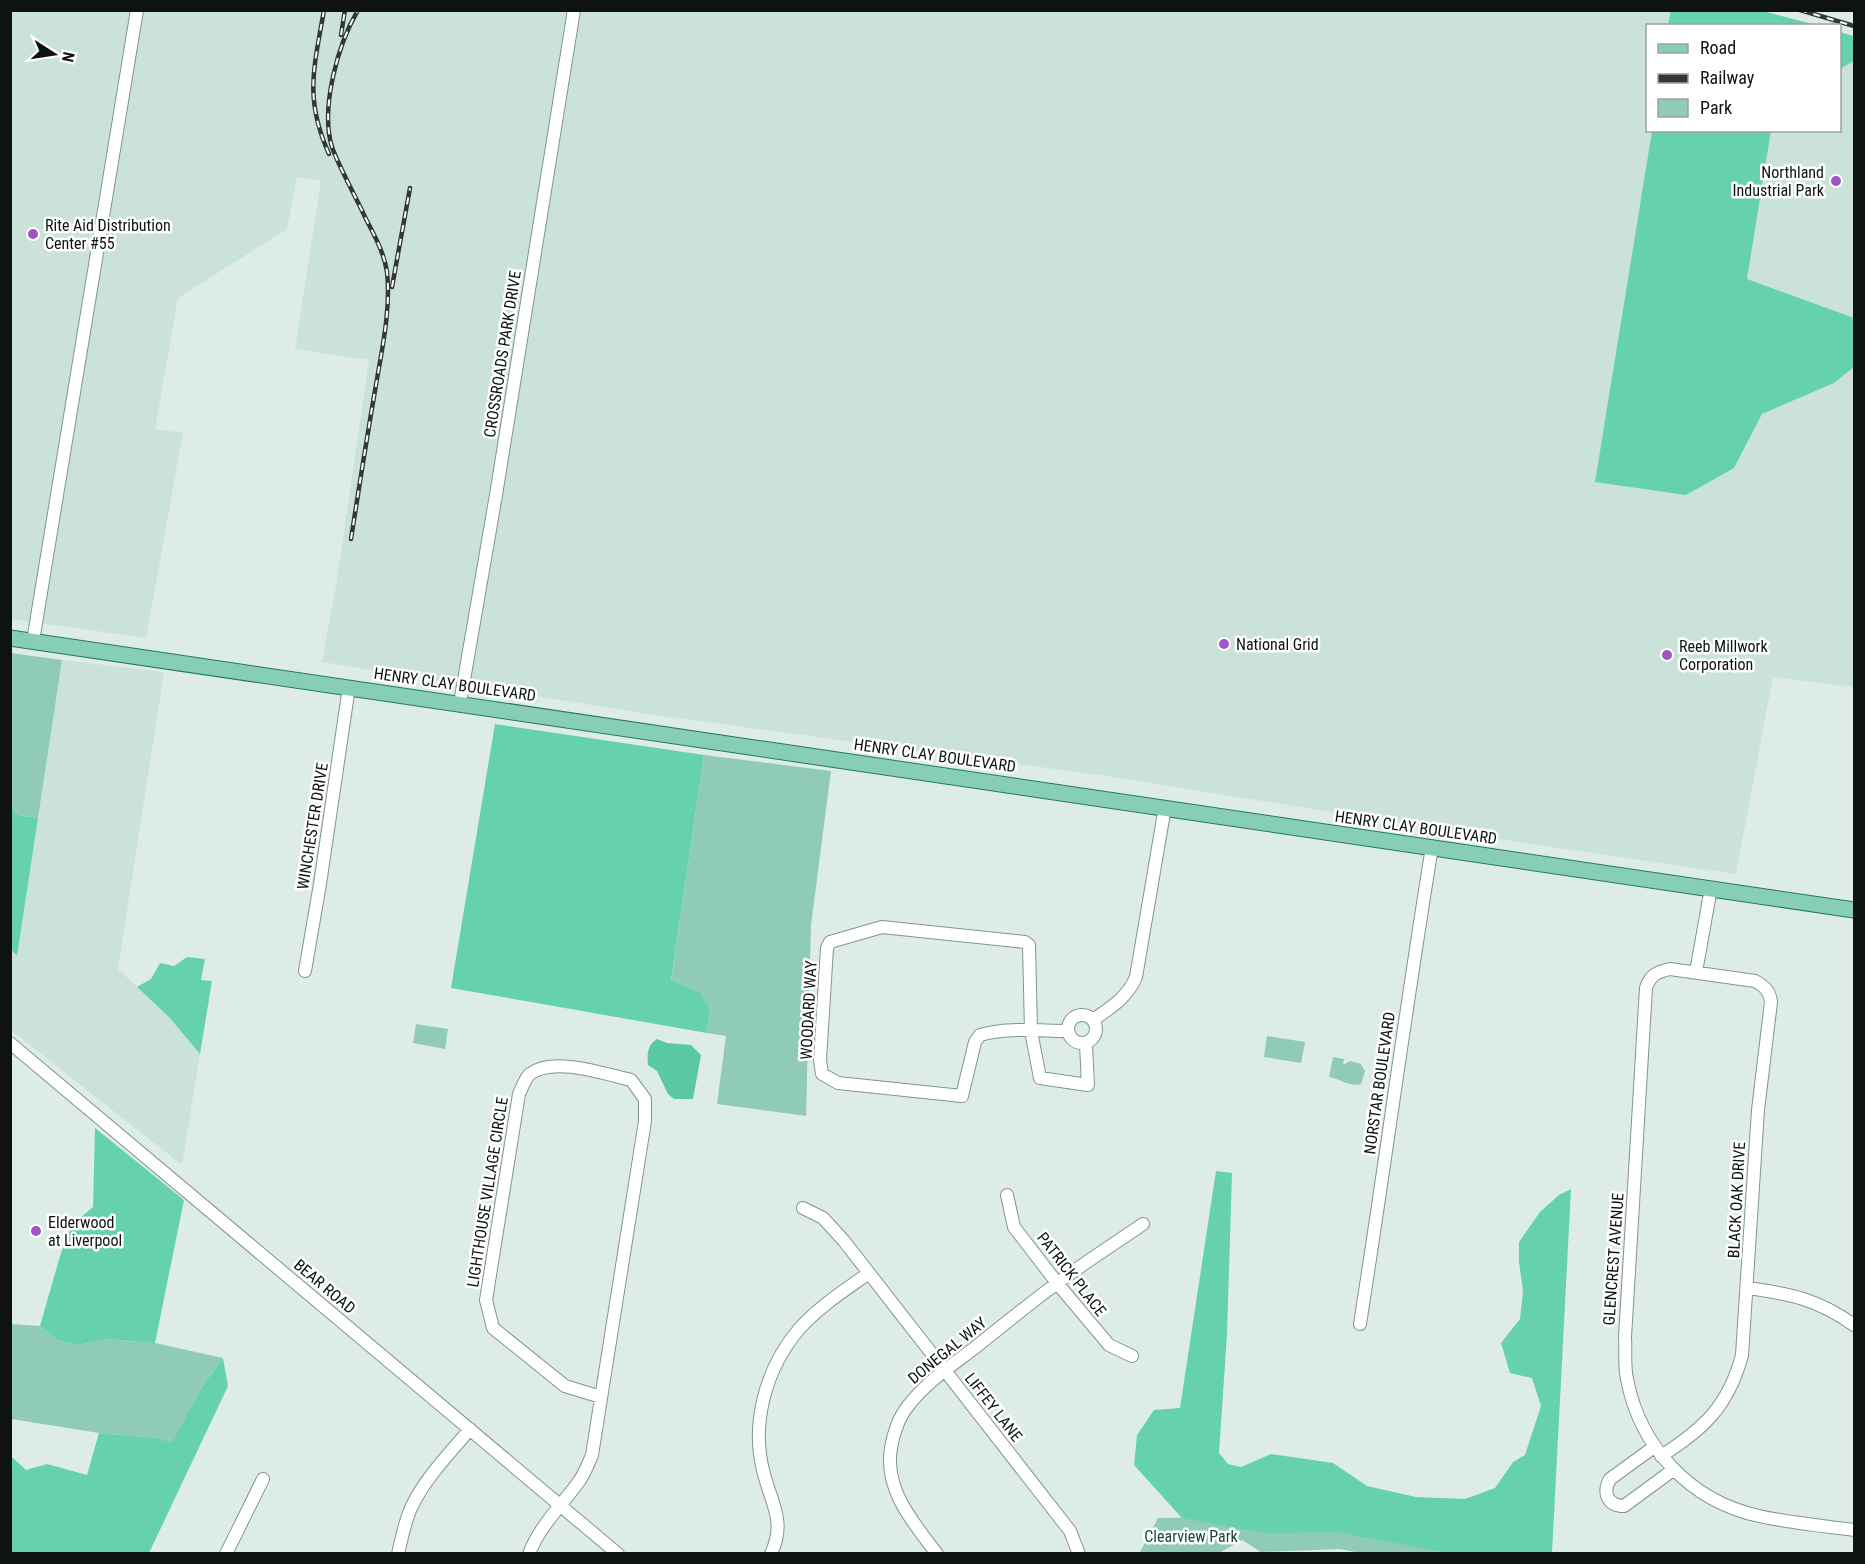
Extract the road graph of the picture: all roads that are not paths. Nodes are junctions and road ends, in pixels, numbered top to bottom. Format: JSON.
{"nodes":[{"id":1,"x":137,"y":10,"type":"edge"},
{"id":2,"x":574,"y":10,"type":"edge"},
{"id":3,"x":10,"y":638,"type":"edge"},
{"id":4,"x":33,"y":641,"type":"junction"},
{"id":5,"x":349,"y":687,"type":"junction"},
{"id":6,"x":460,"y":703,"type":"junction"},
{"id":7,"x":1165,"y":807,"type":"junction"},
{"id":8,"x":1432,"y":847,"type":"junction"},
{"id":9,"x":1711,"y":888,"type":"junction"},
{"id":10,"x":1854,"y":910,"type":"edge"},
{"id":11,"x":305,"y":971,"type":"dead end"},
{"id":12,"x":1696,"y":972,"type":"junction"},
{"id":13,"x":1093,"y":1020,"type":"junction"},
{"id":14,"x":1031,"y":1031,"type":"junction"},
{"id":15,"x":1068,"y":1031,"type":"junction"},
{"id":16,"x":10,"y":1043,"type":"edge"},
{"id":17,"x":1086,"y":1044,"type":"junction"},
{"id":18,"x":1007,"y":1195,"type":"dead end"},
{"id":19,"x":803,"y":1208,"type":"dead end"},
{"id":20,"x":1143,"y":1224,"type":"dead end"},
{"id":21,"x":869,"y":1273,"type":"junction"},
{"id":22,"x":1057,"y":1283,"type":"junction"},
{"id":23,"x":1748,"y":1288,"type":"junction"},
{"id":24,"x":1360,"y":1324,"type":"dead end"},
{"id":25,"x":1854,"y":1325,"type":"edge"},
{"id":26,"x":1132,"y":1356,"type":"dead end"},
{"id":27,"x":945,"y":1371,"type":"junction"},
{"id":28,"x":601,"y":1397,"type":"junction"},
{"id":29,"x":470,"y":1429,"type":"junction"},
{"id":30,"x":1658,"y":1451,"type":"junction"},
{"id":31,"x":1673,"y":1470,"type":"junction"},
{"id":32,"x":263,"y":1479,"type":"dead end"},
{"id":33,"x":560,"y":1505,"type":"junction"},
{"id":34,"x":1854,"y":1530,"type":"edge"},
{"id":35,"x":226,"y":1554,"type":"edge"},
{"id":36,"x":398,"y":1554,"type":"edge"},
{"id":37,"x":529,"y":1554,"type":"edge"},
{"id":38,"x":618,"y":1554,"type":"edge"},
{"id":39,"x":771,"y":1554,"type":"edge"},
{"id":40,"x":937,"y":1554,"type":"edge"},
{"id":41,"x":1079,"y":1554,"type":"edge"}],
"edges":[{"from":1,"to":4,"type":"street"},
{"from":2,"to":6,"type":"street","name":"CROSSROADS PARK DRIVE"},
{"from":3,"to":4,"type":"main road","name":"HENRY CLAY BOULEVARD"},
{"from":4,"to":5,"type":"main road","name":"HENRY CLAY BOULEVARD"},
{"from":5,"to":6,"type":"main road","name":"HENRY CLAY BOULEVARD"},
{"from":5,"to":11,"type":"street","name":"WINCHESTER DRIVE"},
{"from":6,"to":7,"type":"main road","name":"HENRY CLAY BOULEVARD"},
{"from":7,"to":8,"type":"main road","name":"HENRY CLAY BOULEVARD"},
{"from":7,"to":13,"type":"street"},
{"from":8,"to":9,"type":"main road","name":"HENRY CLAY BOULEVARD"},
{"from":8,"to":24,"type":"street","name":"NORSTAR BOULEVARD"},
{"from":9,"to":10,"type":"main road","name":"HENRY CLAY BOULEVARD"},
{"from":9,"to":12,"type":"street"},
{"from":12,"to":23,"type":"street","name":"BLACK OAK DRIVE"},
{"from":12,"to":30,"type":"street","name":"GLENCREST AVENUE"},
{"from":13,"to":15,"type":"street"},
{"from":13,"to":17,"type":"street","name":"WOODARD WAY"},
{"from":14,"to":14,"type":"street","name":"WOODARD WAY"},
{"from":14,"to":15,"type":"street","name":"WOODARD WAY"},
{"from":14,"to":17,"type":"street","name":"WOODARD WAY"},
{"from":15,"to":17,"type":"street"},
{"from":16,"to":29,"type":"street","name":"BEAR ROAD"},
{"from":18,"to":22,"type":"street","name":"PATRICK PLACE"},
{"from":19,"to":21,"type":"street","name":"LIFFEY LANE"},
{"from":20,"to":22,"type":"street","name":"DONEGAL WAY"},
{"from":21,"to":27,"type":"street","name":"LIFFEY LANE"},
{"from":21,"to":39,"type":"street"},
{"from":22,"to":26,"type":"street","name":"PATRICK PLACE"},
{"from":22,"to":27,"type":"street","name":"DONEGAL WAY"},
{"from":23,"to":25,"type":"street"},
{"from":23,"to":30,"type":"street","name":"BLACK OAK DRIVE"},
{"from":27,"to":40,"type":"street","name":"DONEGAL WAY"},
{"from":27,"to":41,"type":"street","name":"LIFFEY LANE"},
{"from":28,"to":28,"type":"street","name":"LIGHTHOUSE VILLAGE CIRCLE"},
{"from":28,"to":33,"type":"street","name":"LIGHTHOUSE VILLAGE CIRCLE"},
{"from":29,"to":33,"type":"street","name":"BEAR ROAD"},
{"from":29,"to":36,"type":"street"},
{"from":30,"to":31,"type":"street","name":"GLENCREST AVENUE"},
{"from":30,"to":31,"type":"street","name":"BLACK OAK DRIVE"},
{"from":31,"to":34,"type":"street","name":"GLENCREST AVENUE"},
{"from":32,"to":35,"type":"street"},
{"from":33,"to":37,"type":"street","name":"LIGHTHOUSE VILLAGE CIRCLE"},
{"from":33,"to":38,"type":"street","name":"BEAR ROAD"}]}
